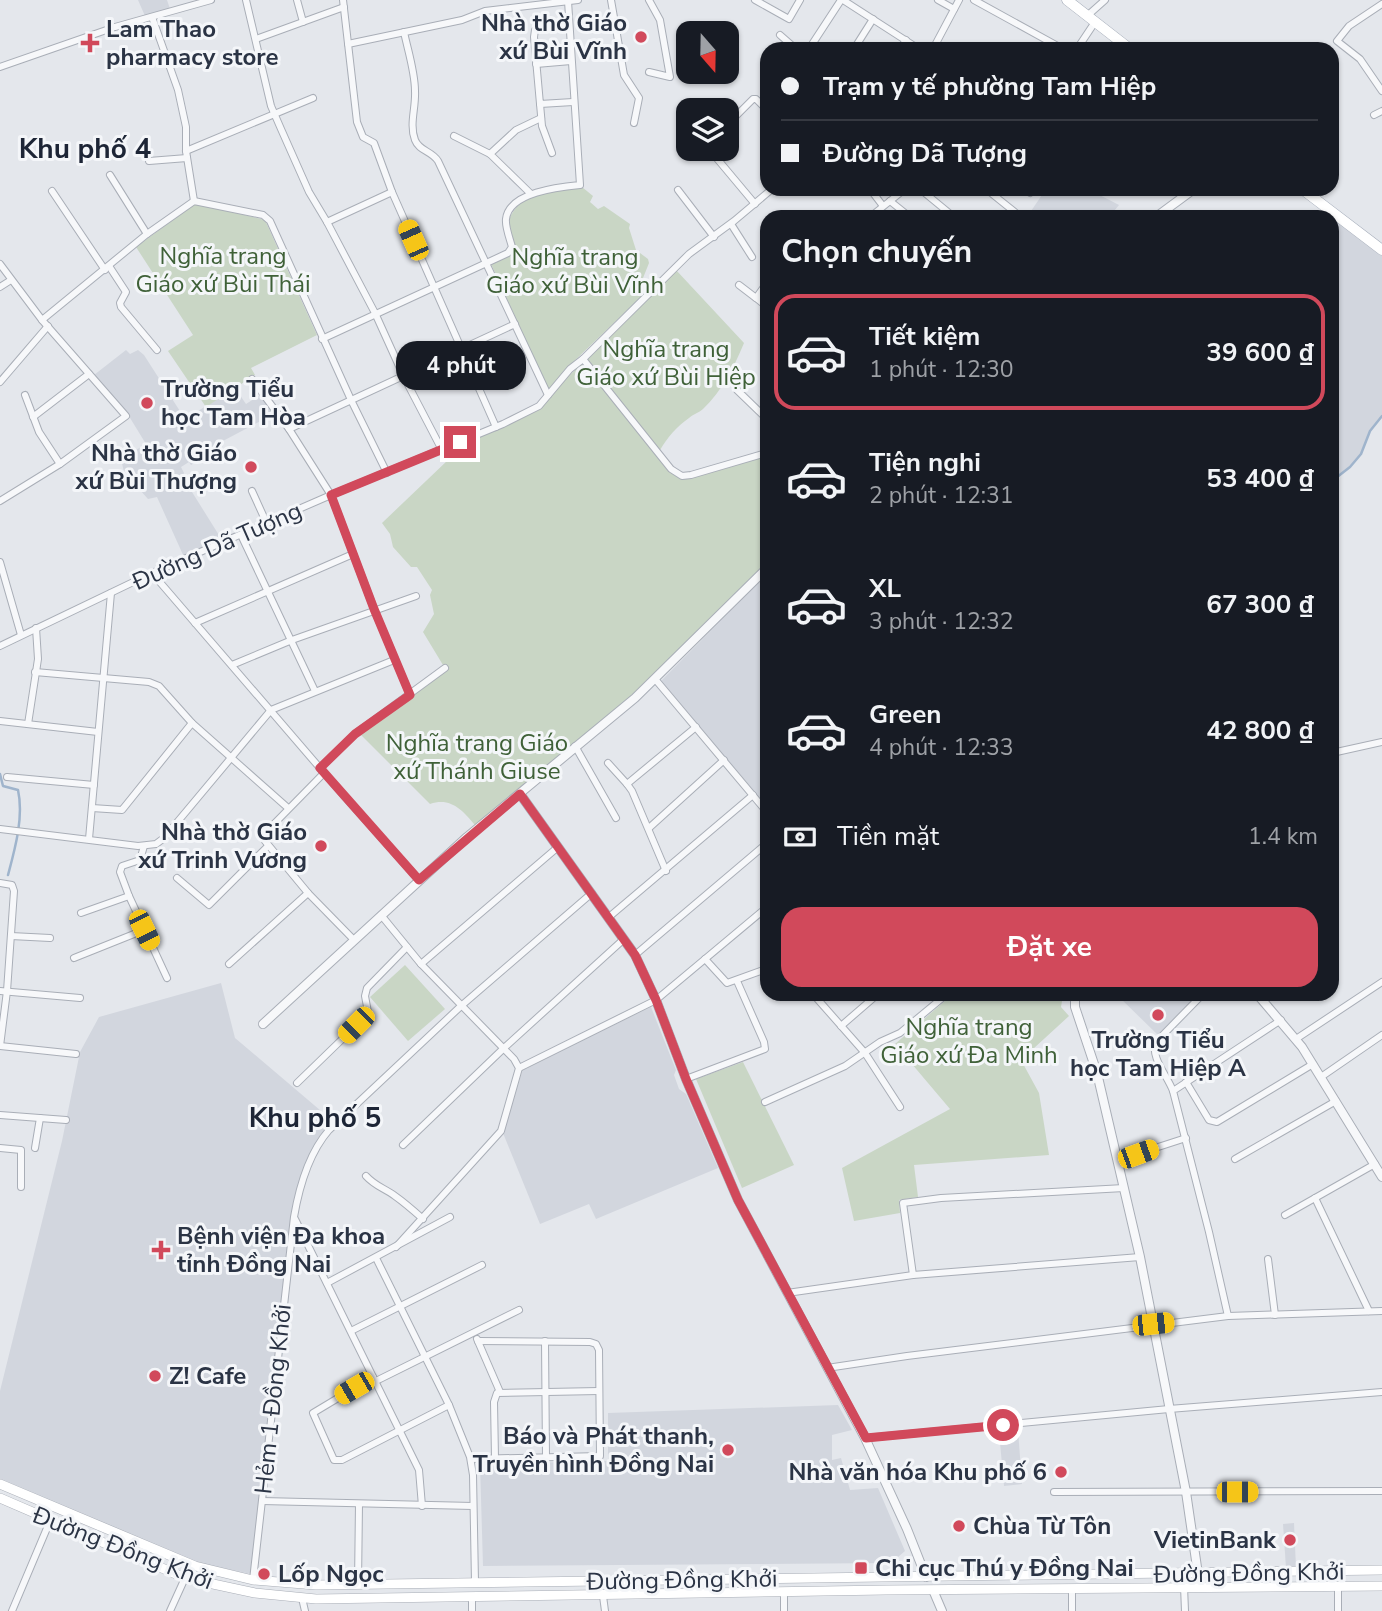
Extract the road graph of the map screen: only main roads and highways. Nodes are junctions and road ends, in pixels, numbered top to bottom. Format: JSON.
{"nodes":[{"id":1,"x":1067,"y":0,"type":"edge"},
{"id":2,"x":1121,"y":42,"type":"edge"},
{"id":3,"x":1311,"y":196,"type":"edge"},
{"id":4,"x":1330,"y":210,"type":"edge"},
{"id":5,"x":1339,"y":217,"type":"edge"},
{"id":6,"x":1382,"y":250,"type":"edge"},
{"id":7,"x":0,"y":1484,"type":"edge"},
{"id":8,"x":0,"y":1498,"type":"edge"},
{"id":9,"x":1382,"y":1570,"type":"edge"},
{"id":10,"x":1198,"y":1574,"type":"junction"},
{"id":11,"x":926,"y":1577,"type":"junction"},
{"id":12,"x":533,"y":1582,"type":"junction"},
{"id":13,"x":301,"y":1584,"type":"junction"},
{"id":14,"x":1200,"y":1586,"type":"junction"},
{"id":15,"x":1382,"y":1586,"type":"edge"},
{"id":16,"x":933,"y":1590,"type":"junction"},
{"id":17,"x":534,"y":1597,"type":"junction"},
{"id":18,"x":302,"y":1598,"type":"junction"}],
"edges":[{"from":1,"to":2,"type":"main road"},
{"from":3,"to":4,"type":"main road"},
{"from":5,"to":6,"type":"main road"},
{"from":7,"to":13,"type":"main road","name":"Đường Đồng Khởi"},
{"from":8,"to":18,"type":"main road","name":"Đường Đồng Khởi"},
{"from":9,"to":10,"type":"main road","name":"Đường Đồng Khởi"},
{"from":10,"to":11,"type":"main road","name":"Đường Đồng Khởi"},
{"from":10,"to":14,"type":"main road"},
{"from":11,"to":12,"type":"main road","name":"Đường Đồng Khởi"},
{"from":11,"to":16,"type":"main road"},
{"from":12,"to":13,"type":"main road","name":"Đường Đồng Khởi"},
{"from":12,"to":17,"type":"main road"},
{"from":13,"to":18,"type":"main road"},
{"from":14,"to":15,"type":"main road","name":"Đường Đồng Khởi"},
{"from":14,"to":16,"type":"main road","name":"Đường Đồng Khởi"},
{"from":16,"to":17,"type":"main road","name":"Đường Đồng Khởi"},
{"from":17,"to":18,"type":"main road","name":"Đường Đồng Khởi"}]}
